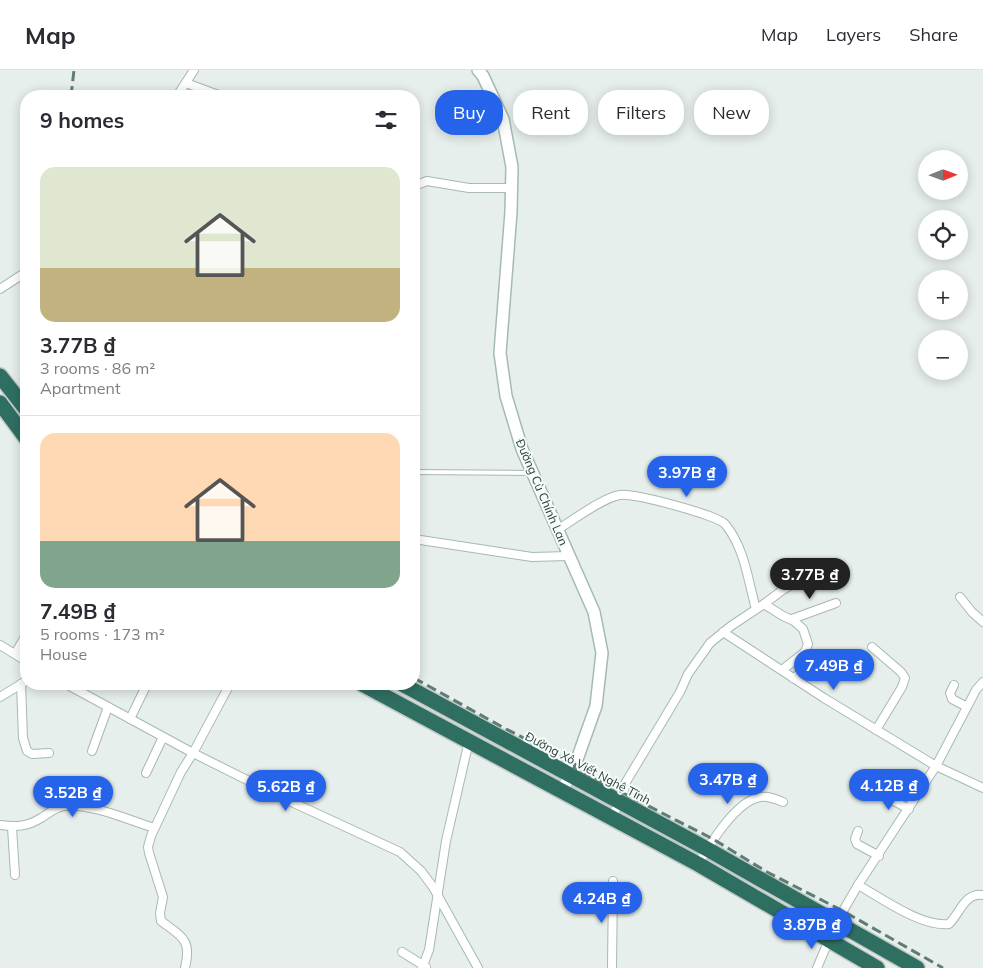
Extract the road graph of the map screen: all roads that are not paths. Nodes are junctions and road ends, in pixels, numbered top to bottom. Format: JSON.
{"nodes":[{"id":1,"x":194,"y":70,"type":"edge"},
{"id":2,"x":478,"y":70,"type":"edge"},
{"id":3,"x":186,"y":83,"type":"junction"},
{"id":4,"x":181,"y":90,"type":"edge"},
{"id":5,"x":205,"y":90,"type":"edge"},
{"id":6,"x":420,"y":184,"type":"edge"},
{"id":7,"x":512,"y":188,"type":"junction"},
{"id":8,"x":20,"y":276,"type":"edge"},
{"id":9,"x":0,"y":289,"type":"edge"},
{"id":10,"x":0,"y":376,"type":"edge"},
{"id":11,"x":20,"y":401,"type":"edge"},
{"id":12,"x":1,"y":409,"type":"edge"},
{"id":13,"x":20,"y":431,"type":"edge"},
{"id":14,"x":420,"y":472,"type":"edge"},
{"id":15,"x":532,"y":473,"type":"junction"},
{"id":16,"x":558,"y":530,"type":"junction"},
{"id":17,"x":420,"y":540,"type":"edge"},
{"id":18,"x":569,"y":556,"type":"junction"},
{"id":19,"x":834,"y":563,"type":"dead end"},
{"id":20,"x":960,"y":597,"type":"dead end"},
{"id":21,"x":836,"y":602,"type":"dead end"},
{"id":22,"x":764,"y":604,"type":"junction"},
{"id":23,"x":756,"y":609,"type":"junction"},
{"id":24,"x":792,"y":619,"type":"junction"},
{"id":25,"x":983,"y":622,"type":"edge"},
{"id":26,"x":723,"y":632,"type":"junction"},
{"id":27,"x":0,"y":645,"type":"edge"},
{"id":28,"x":20,"y":645,"type":"edge"},
{"id":29,"x":872,"y":647,"type":"dead end"},
{"id":30,"x":15,"y":654,"type":"junction"},
{"id":31,"x":831,"y":656,"type":"dead end"},
{"id":32,"x":20,"y":657,"type":"edge"},
{"id":33,"x":782,"y":670,"type":"junction"},
{"id":34,"x":793,"y":678,"type":"junction"},
{"id":35,"x":983,"y":682,"type":"edge"},
{"id":36,"x":20,"y":685,"type":"edge"},
{"id":37,"x":954,"y":685,"type":"dead end"},
{"id":38,"x":24,"y":690,"type":"edge"},
{"id":39,"x":77,"y":690,"type":"edge"},
{"id":40,"x":144,"y":690,"type":"edge"},
{"id":41,"x":227,"y":690,"type":"edge"},
{"id":42,"x":373,"y":690,"type":"edge"},
{"id":43,"x":413,"y":690,"type":"edge"},
{"id":44,"x":0,"y":696,"type":"edge"},
{"id":45,"x":108,"y":707,"type":"junction"},
{"id":46,"x":967,"y":707,"type":"junction"},
{"id":47,"x":130,"y":719,"type":"junction"},
{"id":48,"x":876,"y":730,"type":"junction"},
{"id":49,"x":163,"y":737,"type":"junction"},
{"id":50,"x":469,"y":741,"type":"junction"},
{"id":51,"x":92,"y":751,"type":"dead end"},
{"id":52,"x":49,"y":753,"type":"dead end"},
{"id":53,"x":193,"y":754,"type":"junction"},
{"id":54,"x":936,"y":766,"type":"junction"},
{"id":55,"x":146,"y":773,"type":"dead end"},
{"id":56,"x":570,"y":775,"type":"junction"},
{"id":57,"x":983,"y":788,"type":"edge"},
{"id":58,"x":562,"y":790,"type":"junction"},
{"id":59,"x":879,"y":793,"type":"dead end"},
{"id":60,"x":620,"y":802,"type":"junction"},
{"id":61,"x":783,"y":802,"type":"dead end"},
{"id":62,"x":909,"y":809,"type":"junction"},
{"id":63,"x":612,"y":817,"type":"junction"},
{"id":64,"x":0,"y":825,"type":"edge"},
{"id":65,"x":12,"y":827,"type":"junction"},
{"id":66,"x":154,"y":828,"type":"junction"},
{"id":67,"x":858,"y":831,"type":"dead end"},
{"id":68,"x":707,"y":849,"type":"junction"},
{"id":69,"x":879,"y":856,"type":"junction"},
{"id":70,"x":698,"y":864,"type":"junction"},
{"id":71,"x":15,"y":876,"type":"dead end"},
{"id":72,"x":613,"y":881,"type":"dead end"},
{"id":73,"x":858,"y":885,"type":"junction"},
{"id":74,"x":437,"y":895,"type":"junction"},
{"id":75,"x":983,"y":895,"type":"edge"},
{"id":76,"x":836,"y":922,"type":"junction"},
{"id":77,"x":828,"y":940,"type":"junction"},
{"id":78,"x":402,"y":952,"type":"dead end"},
{"id":79,"x":424,"y":967,"type":"edge"},
{"id":80,"x":185,"y":968,"type":"edge"},
{"id":81,"x":478,"y":968,"type":"edge"},
{"id":82,"x":612,"y":968,"type":"edge"},
{"id":83,"x":816,"y":968,"type":"edge"},
{"id":84,"x":877,"y":968,"type":"edge"},
{"id":85,"x":917,"y":968,"type":"edge"}],
"edges":[{"from":1,"to":3,"type":"street"},
{"from":2,"to":7,"type":"street","name":"Đường Cù Chính Lan"},
{"from":3,"to":4,"type":"street"},
{"from":3,"to":5,"type":"street"},
{"from":6,"to":7,"type":"street"},
{"from":7,"to":15,"type":"street","name":"Đường Cù Chính Lan"},
{"from":8,"to":9,"type":"street"},
{"from":10,"to":11,"type":"highway"},
{"from":12,"to":13,"type":"highway"},
{"from":14,"to":15,"type":"lane"},
{"from":15,"to":16,"type":"street","name":"Đường Cù Chính Lan"},
{"from":16,"to":18,"type":"street","name":"Đường Cù Chính Lan"},
{"from":16,"to":23,"type":"street"},
{"from":17,"to":18,"type":"street"},
{"from":18,"to":56,"type":"street","name":"Đường Cù Chính Lan"},
{"from":19,"to":22,"type":"street"},
{"from":20,"to":25,"type":"street"},
{"from":21,"to":24,"type":"street"},
{"from":22,"to":23,"type":"street"},
{"from":22,"to":24,"type":"street"},
{"from":23,"to":26,"type":"street"},
{"from":24,"to":33,"type":"street"},
{"from":26,"to":33,"type":"street"},
{"from":26,"to":60,"type":"street"},
{"from":27,"to":30,"type":"street"},
{"from":28,"to":30,"type":"street"},
{"from":29,"to":48,"type":"street"},
{"from":30,"to":32,"type":"street"},
{"from":31,"to":34,"type":"street"},
{"from":33,"to":34,"type":"street"},
{"from":34,"to":48,"type":"street"},
{"from":35,"to":46,"type":"street"},
{"from":36,"to":44,"type":"street"},
{"from":37,"to":46,"type":"street"},
{"from":38,"to":52,"type":"street"},
{"from":39,"to":45,"type":"street"},
{"from":40,"to":47,"type":"street"},
{"from":41,"to":53,"type":"street"},
{"from":42,"to":50,"type":"highway"},
{"from":43,"to":56,"type":"highway","name":"Đường Xô Viết Nghệ Tĩnh"},
{"from":45,"to":47,"type":"street"},
{"from":45,"to":51,"type":"street"},
{"from":46,"to":54,"type":"street"},
{"from":47,"to":49,"type":"street"},
{"from":48,"to":54,"type":"street"},
{"from":49,"to":53,"type":"street"},
{"from":49,"to":55,"type":"street"},
{"from":50,"to":58,"type":"highway"},
{"from":50,"to":74,"type":"street"},
{"from":53,"to":66,"type":"street"},
{"from":53,"to":74,"type":"street"},
{"from":54,"to":57,"type":"street"},
{"from":54,"to":62,"type":"street"},
{"from":56,"to":58,"type":"street","name":"Đường Cù Chính Lan"},
{"from":56,"to":60,"type":"highway","name":"Đường Xô Viết Nghệ Tĩnh"},
{"from":58,"to":63,"type":"highway"},
{"from":59,"to":62,"type":"street"},
{"from":60,"to":63,"type":"street"},
{"from":60,"to":68,"type":"highway","name":"Đường Xô Viết Nghệ Tĩnh"},
{"from":61,"to":68,"type":"street"},
{"from":62,"to":69,"type":"street"},
{"from":63,"to":70,"type":"highway"},
{"from":64,"to":65,"type":"street"},
{"from":65,"to":66,"type":"street"},
{"from":65,"to":71,"type":"street"},
{"from":66,"to":80,"type":"street"},
{"from":67,"to":69,"type":"street"},
{"from":68,"to":70,"type":"street"},
{"from":68,"to":76,"type":"highway","name":"Đường Xô Viết Nghệ Tĩnh"},
{"from":69,"to":73,"type":"street"},
{"from":70,"to":77,"type":"highway"},
{"from":72,"to":82,"type":"street"},
{"from":73,"to":75,"type":"street"},
{"from":73,"to":76,"type":"street"},
{"from":74,"to":79,"type":"street"},
{"from":74,"to":81,"type":"street"},
{"from":76,"to":77,"type":"street"},
{"from":76,"to":85,"type":"highway","name":"Đường Xô Viết Nghệ Tĩnh"},
{"from":77,"to":83,"type":"street"},
{"from":77,"to":84,"type":"highway"},
{"from":78,"to":79,"type":"street"}]}
